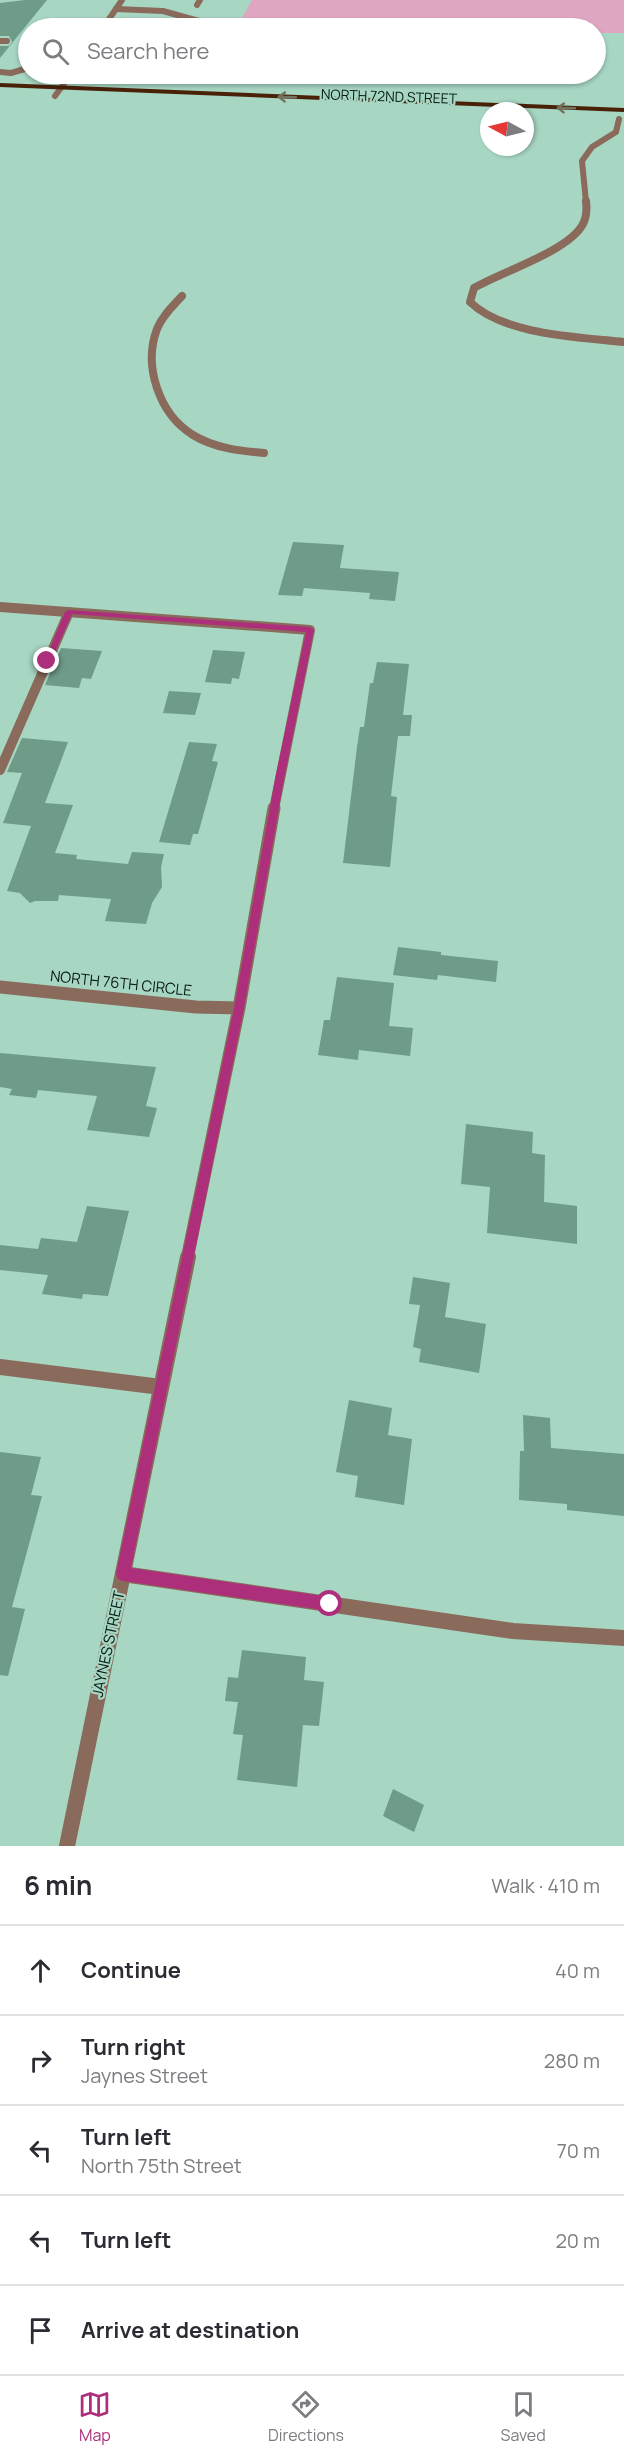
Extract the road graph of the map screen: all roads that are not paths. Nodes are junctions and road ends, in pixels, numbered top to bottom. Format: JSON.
{"nodes":[{"id":1,"x":122,"y":0,"type":"edge"},
{"id":2,"x":116,"y":9,"type":"junction"},
{"id":3,"x":110,"y":18,"type":"edge"},
{"id":4,"x":190,"y":18,"type":"edge"},
{"id":5,"x":0,"y":41,"type":"edge"},
{"id":6,"x":7,"y":41,"type":"dead end"},
{"id":7,"x":18,"y":71,"type":"edge"},
{"id":8,"x":0,"y":72,"type":"edge"},
{"id":9,"x":11,"y":73,"type":"junction"},
{"id":10,"x":64,"y":84,"type":"edge"},
{"id":11,"x":1,"y":88,"type":"edge"},
{"id":12,"x":61,"y":88,"type":"junction"},
{"id":13,"x":55,"y":96,"type":"junction"},
{"id":14,"x":624,"y":110,"type":"edge"},
{"id":15,"x":480,"y":113,"type":"edge"},
{"id":16,"x":534,"y":115,"type":"edge"},
{"id":17,"x":621,"y":119,"type":"edge"},
{"id":18,"x":182,"y":297,"type":"dead end"},
{"id":19,"x":624,"y":342,"type":"edge"},
{"id":20,"x":264,"y":453,"type":"dead end"},
{"id":21,"x":0,"y":607,"type":"edge"},
{"id":22,"x":69,"y":612,"type":"junction"},
{"id":23,"x":0,"y":770,"type":"edge"},
{"id":24,"x":0,"y":987,"type":"edge"},
{"id":25,"x":239,"y":1008,"type":"junction"},
{"id":26,"x":0,"y":1367,"type":"edge"},
{"id":27,"x":161,"y":1387,"type":"junction"},
{"id":28,"x":123,"y":1574,"type":"junction"},
{"id":29,"x":624,"y":1638,"type":"edge"},
{"id":30,"x":67,"y":1846,"type":"edge"}],
"edges":[{"from":1,"to":2,"type":"street"},
{"from":2,"to":3,"type":"street"},
{"from":2,"to":4,"type":"street"},
{"from":5,"to":6,"type":"street"},
{"from":7,"to":9,"type":"street"},
{"from":8,"to":9,"type":"street"},
{"from":9,"to":11,"type":"street"},
{"from":10,"to":12,"type":"street"},
{"from":11,"to":12,"type":"main road","name":"NORTH 72ND STREET"},
{"from":11,"to":13,"type":"main road","name":"NORTH 72ND STREET"},
{"from":12,"to":13,"type":"street"},
{"from":14,"to":12,"type":"main road","name":"NORTH 72ND STREET","one_way":true},
{"from":13,"to":15,"type":"main road","name":"NORTH 72ND STREET"},
{"from":16,"to":17,"type":"main road"},
{"from":17,"to":19,"type":"street"},
{"from":18,"to":20,"type":"street"},
{"from":21,"to":22,"type":"street"},
{"from":22,"to":23,"type":"street"},
{"from":22,"to":25,"type":"street","name":"JAYNES STREET"},
{"from":24,"to":25,"type":"street","name":"NORTH 76TH CIRCLE"},
{"from":25,"to":27,"type":"street","name":"JAYNES STREET"},
{"from":26,"to":27,"type":"street"},
{"from":27,"to":28,"type":"street","name":"JAYNES STREET"},
{"from":28,"to":29,"type":"street"},
{"from":28,"to":30,"type":"street","name":"JAYNES STREET"}]}
